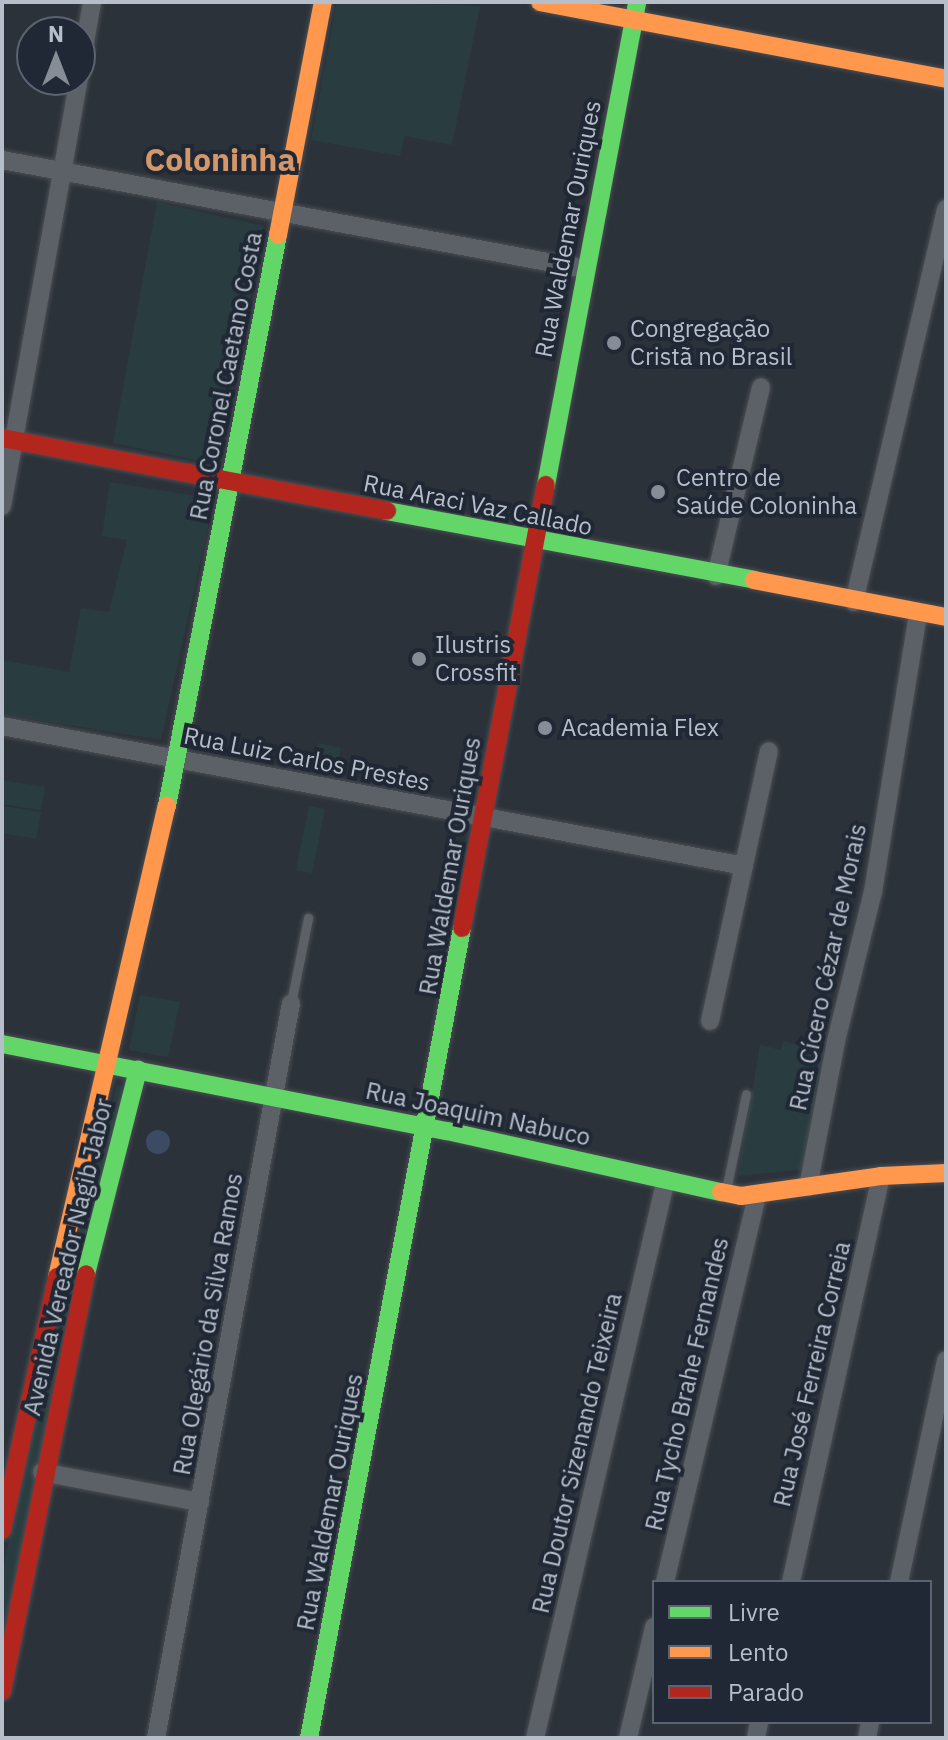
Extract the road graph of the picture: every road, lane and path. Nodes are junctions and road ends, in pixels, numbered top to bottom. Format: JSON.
{"nodes":[{"id":1,"x":323,"y":2,"type":"edge"},
{"id":2,"x":540,"y":2,"type":"edge"},
{"id":3,"x":635,"y":11,"type":"edge"},
{"id":4,"x":946,"y":79,"type":"edge"},
{"id":5,"x":76,"y":96,"type":"edge"},
{"id":6,"x":2,"y":160,"type":"edge"},
{"id":7,"x":63,"y":171,"type":"junction"},
{"id":8,"x":946,"y":209,"type":"edge"},
{"id":9,"x":282,"y":212,"type":"junction"},
{"id":10,"x":585,"y":269,"type":"junction"},
{"id":11,"x":761,"y":387,"type":"dead end"},
{"id":12,"x":8,"y":439,"type":"edge"},
{"id":13,"x":230,"y":482,"type":"junction"},
{"id":14,"x":2,"y":506,"type":"edge"},
{"id":15,"x":533,"y":540,"type":"junction"},
{"id":16,"x":716,"y":576,"type":"junction"},
{"id":17,"x":854,"y":602,"type":"junction"},
{"id":18,"x":918,"y":615,"type":"junction"},
{"id":19,"x":946,"y":617,"type":"edge"},
{"id":20,"x":2,"y":726,"type":"edge"},
{"id":21,"x":769,"y":751,"type":"dead end"},
{"id":22,"x":176,"y":759,"type":"junction"},
{"id":23,"x":484,"y":817,"type":"junction"},
{"id":24,"x":744,"y":866,"type":"junction"},
{"id":25,"x":308,"y":918,"type":"dead end"},
{"id":26,"x":291,"y":1003,"type":"joint"},
{"id":27,"x":710,"y":1021,"type":"dead end"},
{"id":28,"x":2,"y":1044,"type":"edge"},
{"id":29,"x":103,"y":1064,"type":"junction"},
{"id":30,"x":138,"y":1070,"type":"junction"},
{"id":31,"x":746,"y":1094,"type":"dead end"},
{"id":32,"x":272,"y":1097,"type":"junction"},
{"id":33,"x":426,"y":1127,"type":"junction"},
{"id":34,"x":946,"y":1173,"type":"edge"},
{"id":35,"x":881,"y":1176,"type":"junction"},
{"id":36,"x":666,"y":1179,"type":"junction"},
{"id":37,"x":808,"y":1187,"type":"junction"},
{"id":38,"x":725,"y":1194,"type":"junction"},
{"id":39,"x":757,"y":1197,"type":"junction"},
{"id":40,"x":75,"y":1199,"type":"junction"},
{"id":41,"x":103,"y":1204,"type":"junction"},
{"id":42,"x":946,"y":1360,"type":"edge"},
{"id":43,"x":938,"y":1440,"type":"edge"},
{"id":44,"x":15,"y":1467,"type":"junction"},
{"id":45,"x":42,"y":1472,"type":"junction"},
{"id":46,"x":200,"y":1502,"type":"junction"},
{"id":47,"x":2,"y":1530,"type":"edge"},
{"id":48,"x":665,"y":1580,"type":"edge"},
{"id":49,"x":791,"y":1580,"type":"edge"},
{"id":50,"x":900,"y":1580,"type":"edge"},
{"id":51,"x":652,"y":1636,"type":"edge"},
{"id":52,"x":2,"y":1691,"type":"edge"},
{"id":53,"x":156,"y":1738,"type":"edge"},
{"id":54,"x":309,"y":1738,"type":"edge"},
{"id":55,"x":535,"y":1738,"type":"edge"},
{"id":56,"x":628,"y":1738,"type":"edge"}],
"edges":[{"from":1,"to":9,"type":"street","name":"Rua Coronel Caetano Costa"},
{"from":2,"to":3,"type":"street"},
{"from":3,"to":4,"type":"street"},
{"from":3,"to":10,"type":"street","name":"Rua Waldemar Ouriques"},
{"from":5,"to":7,"type":"street"},
{"from":6,"to":7,"type":"street"},
{"from":7,"to":9,"type":"street"},
{"from":7,"to":12,"type":"street"},
{"from":8,"to":17,"type":"street"},
{"from":9,"to":10,"type":"street"},
{"from":9,"to":13,"type":"street","name":"Rua Coronel Caetano Costa"},
{"from":10,"to":15,"type":"street","name":"Rua Waldemar Ouriques"},
{"from":11,"to":16,"type":"street"},
{"from":12,"to":13,"type":"street","name":"Rua Araci Vaz Callado"},
{"from":12,"to":14,"type":"street"},
{"from":13,"to":15,"type":"street","name":"Rua Araci Vaz Callado"},
{"from":13,"to":22,"type":"street","name":"Rua Coronel Caetano Costa"},
{"from":15,"to":16,"type":"street","name":"Rua Araci Vaz Callado"},
{"from":15,"to":23,"type":"street","name":"Rua Waldemar Ouriques"},
{"from":16,"to":17,"type":"street","name":"Rua Araci Vaz Callado"},
{"from":17,"to":18,"type":"street","name":"Rua Araci Vaz Callado"},
{"from":18,"to":19,"type":"street","name":"Rua Araci Vaz Callado"},
{"from":18,"to":37,"type":"street","name":"Rua Cícero Cézar de Morais"},
{"from":20,"to":22,"type":"street","name":"Rua Luiz Carlos Prestes"},
{"from":21,"to":24,"type":"street"},
{"from":22,"to":23,"type":"street","name":"Rua Luiz Carlos Prestes"},
{"from":22,"to":29,"type":"street","name":"Rua Coronel Caetano Costa"},
{"from":23,"to":24,"type":"street","name":"Rua Luiz Carlos Prestes"},
{"from":23,"to":33,"type":"street","name":"Rua Waldemar Ouriques"},
{"from":24,"to":27,"type":"street"},
{"from":25,"to":26,"type":"lane","name":"Rua Olegário da Silva Ramos"},
{"from":26,"to":32,"type":"street","name":"Rua Olegário da Silva Ramos"},
{"from":28,"to":29,"type":"street","name":"Rua Joaquim Nabuco"},
{"from":29,"to":30,"type":"street","name":"Rua Joaquim Nabuco"},
{"from":29,"to":40,"type":"street","name":"Avenida Vereador Nagib Jabor"},
{"from":30,"to":32,"type":"street","name":"Rua Joaquim Nabuco"},
{"from":30,"to":41,"type":"street","name":"Avenida Vereador Nagib Jabor"},
{"from":31,"to":38,"type":"lane"},
{"from":32,"to":33,"type":"street","name":"Rua Joaquim Nabuco"},
{"from":32,"to":46,"type":"street","name":"Rua Olegário da Silva Ramos"},
{"from":33,"to":36,"type":"street","name":"Rua Joaquim Nabuco"},
{"from":33,"to":54,"type":"street","name":"Rua Waldemar Ouriques"},
{"from":34,"to":35,"type":"street","name":"Rua Joaquim Nabuco"},
{"from":35,"to":37,"type":"street","name":"Rua Joaquim Nabuco"},
{"from":35,"to":49,"type":"street","name":"Rua José Ferreira Correia"},
{"from":36,"to":38,"type":"street","name":"Rua Joaquim Nabuco"},
{"from":36,"to":55,"type":"street","name":"Rua Doutor Sizenando Teixeira"},
{"from":37,"to":39,"type":"street","name":"Rua Joaquim Nabuco"},
{"from":38,"to":39,"type":"street","name":"Rua Joaquim Nabuco"},
{"from":39,"to":48,"type":"street","name":"Rua Tycho Brahe Fernandes"},
{"from":40,"to":41,"type":"street"},
{"from":40,"to":44,"type":"street","name":"Avenida Vereador Nagib Jabor"},
{"from":41,"to":45,"type":"street","name":"Avenida Vereador Nagib Jabor"},
{"from":42,"to":43,"type":"street"},
{"from":43,"to":50,"type":"street"},
{"from":44,"to":45,"type":"street"},
{"from":44,"to":47,"type":"street","name":"Avenida Vereador Nagib Jabor"},
{"from":45,"to":46,"type":"street"},
{"from":45,"to":52,"type":"street","name":"Avenida Vereador Nagib Jabor"},
{"from":46,"to":53,"type":"street","name":"Rua Olegário da Silva Ramos"},
{"from":51,"to":56,"type":"street"}]}
